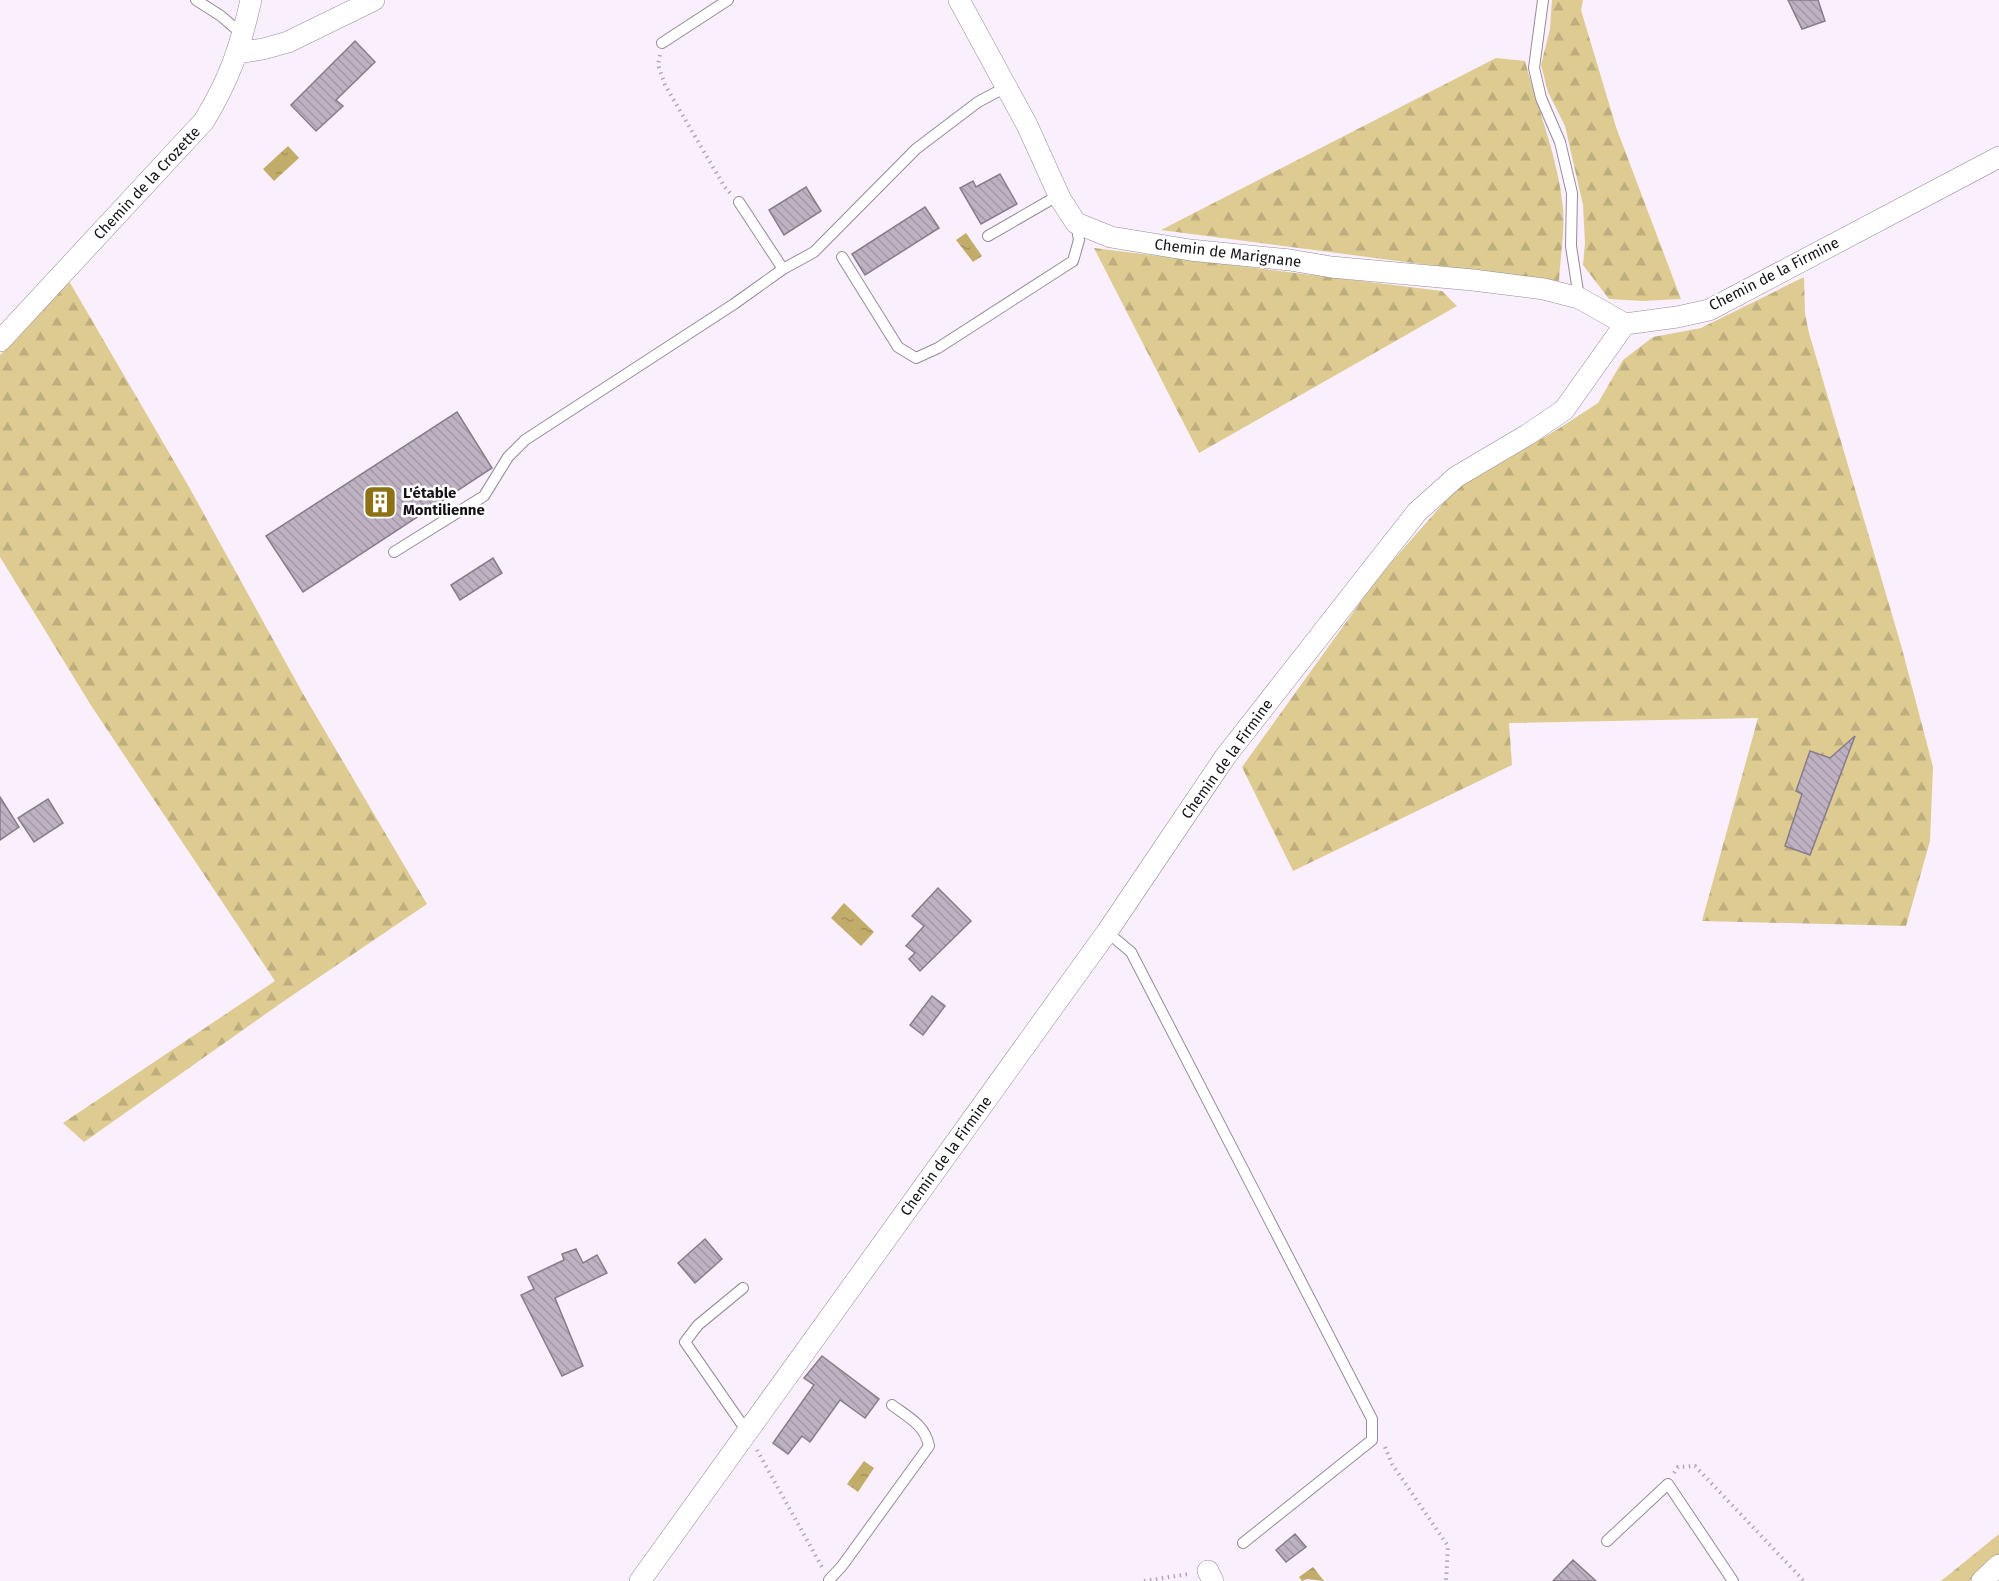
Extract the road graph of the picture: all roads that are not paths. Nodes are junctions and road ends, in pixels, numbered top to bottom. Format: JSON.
{"nodes":[{"id":1,"x":196,"y":0,"type":"edge"},
{"id":2,"x":251,"y":0,"type":"edge"},
{"id":3,"x":374,"y":0,"type":"edge"},
{"id":4,"x":728,"y":0,"type":"edge"},
{"id":5,"x":959,"y":0,"type":"edge"},
{"id":6,"x":1543,"y":0,"type":"edge"},
{"id":7,"x":662,"y":43,"type":"road end"},
{"id":8,"x":241,"y":44,"type":"junction"},
{"id":9,"x":1008,"y":86,"type":"junction"},
{"id":10,"x":1999,"y":157,"type":"edge"},
{"id":11,"x":1059,"y":195,"type":"junction"},
{"id":12,"x":738,"y":202,"type":"road end"},
{"id":13,"x":1076,"y":223,"type":"junction"},
{"id":14,"x":988,"y":237,"type":"dead end"},
{"id":15,"x":842,"y":257,"type":"dead end"},
{"id":16,"x":783,"y":269,"type":"junction"},
{"id":17,"x":1579,"y":298,"type":"junction"},
{"id":18,"x":1625,"y":324,"type":"junction"},
{"id":19,"x":0,"y":341,"type":"edge"},
{"id":20,"x":394,"y":552,"type":"dead end"},
{"id":21,"x":1107,"y":932,"type":"junction"},
{"id":22,"x":743,"y":1288,"type":"dead end"},
{"id":23,"x":892,"y":1405,"type":"dead end"},
{"id":24,"x":748,"y":1432,"type":"junction"},
{"id":25,"x":1607,"y":1541,"type":"dead end"},
{"id":26,"x":1243,"y":1543,"type":"dead end"},
{"id":27,"x":1999,"y":1565,"type":"edge"},
{"id":28,"x":829,"y":1580,"type":"edge"},
{"id":29,"x":640,"y":1581,"type":"edge"},
{"id":30,"x":1733,"y":1581,"type":"edge"},
{"id":31,"x":1982,"y":1581,"type":"edge"}],
"edges":[{"from":1,"to":8,"type":"lane"},
{"from":2,"to":8,"type":"street","name":"Chemin de la Crozette"},
{"from":3,"to":8,"type":"street"},
{"from":4,"to":7,"type":"lane"},
{"from":5,"to":9,"type":"street"},
{"from":6,"to":17,"type":"lane"},
{"from":8,"to":19,"type":"street","name":"Chemin de la Crozette"},
{"from":9,"to":11,"type":"street"},
{"from":9,"to":16,"type":"lane"},
{"from":10,"to":18,"type":"street","name":"Chemin de la Firmine"},
{"from":11,"to":13,"type":"street"},
{"from":11,"to":14,"type":"lane"},
{"from":12,"to":16,"type":"lane"},
{"from":13,"to":15,"type":"lane"},
{"from":13,"to":17,"type":"street","name":"Chemin de Marignane"},
{"from":16,"to":20,"type":"lane"},
{"from":17,"to":18,"type":"street","name":"Chemin de Marignane"},
{"from":18,"to":21,"type":"street","name":"Chemin de la Firmine"},
{"from":21,"to":24,"type":"street","name":"Chemin de la Firmine"},
{"from":21,"to":26,"type":"lane"},
{"from":22,"to":24,"type":"lane"},
{"from":23,"to":28,"type":"lane"},
{"from":24,"to":29,"type":"street","name":"Chemin de la Firmine"},
{"from":25,"to":30,"type":"lane"},
{"from":27,"to":31,"type":"street"}]}
